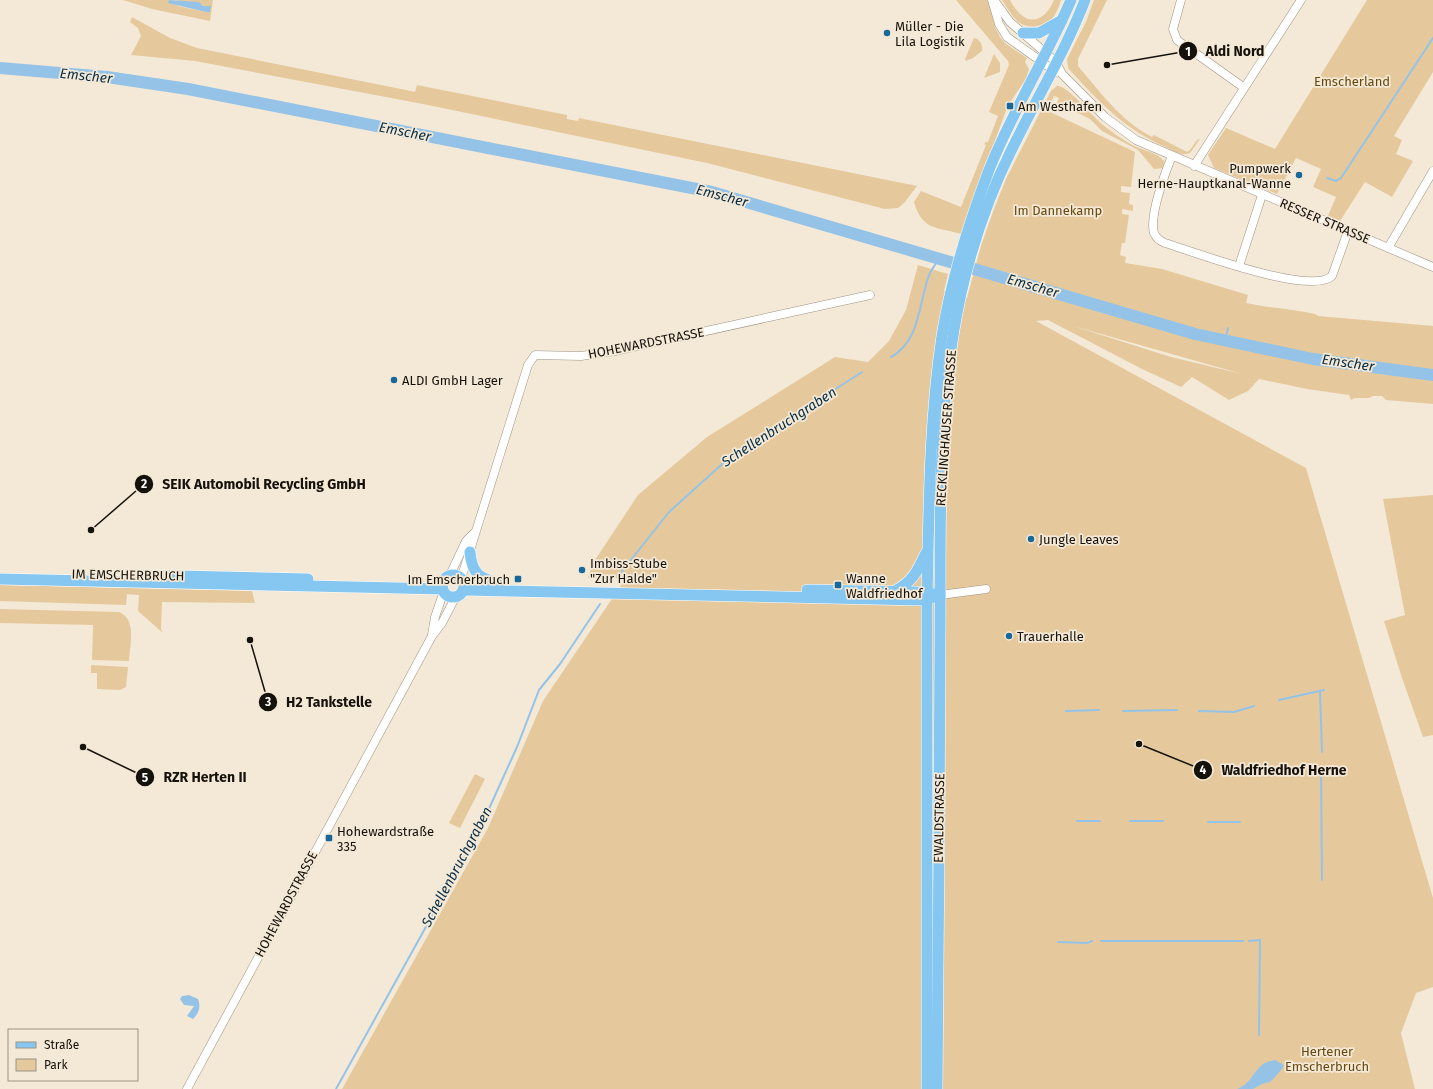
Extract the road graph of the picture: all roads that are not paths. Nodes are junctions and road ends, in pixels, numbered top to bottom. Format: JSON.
{"nodes":[{"id":1,"x":993,"y":0,"type":"edge"},
{"id":2,"x":1070,"y":0,"type":"edge"},
{"id":3,"x":1085,"y":0,"type":"edge"},
{"id":4,"x":1181,"y":0,"type":"edge"},
{"id":5,"x":1301,"y":0,"type":"edge"},
{"id":6,"x":1062,"y":19,"type":"junction"},
{"id":7,"x":1023,"y":33,"type":"junction"},
{"id":8,"x":1044,"y":58,"type":"junction"},
{"id":9,"x":1057,"y":69,"type":"junction"},
{"id":10,"x":1243,"y":87,"type":"junction"},
{"id":11,"x":1172,"y":156,"type":"junction"},
{"id":12,"x":1194,"y":166,"type":"junction"},
{"id":13,"x":1433,"y":171,"type":"edge"},
{"id":14,"x":1262,"y":195,"type":"junction"},
{"id":15,"x":1348,"y":231,"type":"junction"},
{"id":16,"x":1388,"y":248,"type":"junction"},
{"id":17,"x":967,"y":252,"type":"junction"},
{"id":18,"x":1240,"y":266,"type":"junction"},
{"id":19,"x":1433,"y":267,"type":"edge"},
{"id":20,"x":960,"y":278,"type":"junction"},
{"id":21,"x":870,"y":295,"type":"dead end"},
{"id":22,"x":474,"y":533,"type":"junction"},
{"id":23,"x":928,"y":550,"type":"junction"},
{"id":24,"x":470,"y":552,"type":"junction"},
{"id":25,"x":0,"y":572,"type":"edge"},
{"id":26,"x":0,"y":579,"type":"edge"},
{"id":27,"x":256,"y":581,"type":"junction"},
{"id":28,"x":500,"y":584,"type":"junction"},
{"id":29,"x":453,"y":586,"type":"junction"},
{"id":30,"x":986,"y":589,"type":"dead end"},
{"id":31,"x":894,"y":591,"type":"junction"},
{"id":32,"x":940,"y":595,"type":"junction"},
{"id":33,"x":927,"y":596,"type":"junction"},
{"id":34,"x":432,"y":636,"type":"junction"},
{"id":35,"x":187,"y":1089,"type":"edge"},
{"id":36,"x":927,"y":1089,"type":"edge"},
{"id":37,"x":937,"y":1089,"type":"edge"}],
"edges":[{"from":1,"to":7,"type":"street"},
{"from":1,"to":8,"type":"street"},
{"from":2,"to":6,"type":"main road","name":"RECKLINGHAUSER STRASSE"},
{"from":3,"to":9,"type":"main road","name":"RECKLINGHAUSER STRASSE"},
{"from":4,"to":10,"type":"street"},
{"from":5,"to":10,"type":"street"},
{"from":6,"to":7,"type":"main road"},
{"from":6,"to":8,"type":"main road","name":"RECKLINGHAUSER STRASSE"},
{"from":7,"to":8,"type":"street"},
{"from":8,"to":9,"type":"street"},
{"from":8,"to":17,"type":"main road","name":"RECKLINGHAUSER STRASSE"},
{"from":9,"to":11,"type":"street","name":"RESSER STRASSE"},
{"from":9,"to":17,"type":"main road","name":"RECKLINGHAUSER STRASSE"},
{"from":10,"to":12,"type":"street"},
{"from":11,"to":12,"type":"street","name":"RESSER STRASSE"},
{"from":11,"to":18,"type":"street"},
{"from":12,"to":14,"type":"street","name":"RESSER STRASSE"},
{"from":13,"to":16,"type":"street"},
{"from":14,"to":15,"type":"street","name":"RESSER STRASSE"},
{"from":14,"to":18,"type":"street"},
{"from":15,"to":16,"type":"street","name":"RESSER STRASSE"},
{"from":15,"to":18,"type":"street"},
{"from":16,"to":19,"type":"street","name":"RESSER STRASSE"},
{"from":17,"to":20,"type":"main road","name":"RECKLINGHAUSER STRASSE"},
{"from":20,"to":23,"type":"main road","name":"RECKLINGHAUSER STRASSE"},
{"from":20,"to":32,"type":"main road","name":"RECKLINGHAUSER STRASSE"},
{"from":21,"to":22,"type":"street","name":"HOHEWARDSTRASSE"},
{"from":22,"to":24,"type":"street","name":"HOHEWARDSTRASSE"},
{"from":22,"to":29,"type":"street","name":"HOHEWARDSTRASSE"},
{"from":23,"to":31,"type":"main road"},
{"from":23,"to":33,"type":"main road","name":"RECKLINGHAUSER STRASSE"},
{"from":24,"to":28,"type":"main road"},
{"from":24,"to":29,"type":"street","name":"HOHEWARDSTRASSE"},
{"from":25,"to":27,"type":"main road","name":"IM EMSCHERBRUCH"},
{"from":26,"to":27,"type":"main road","name":"IM EMSCHERBRUCH"},
{"from":27,"to":29,"type":"main road","name":"IM EMSCHERBRUCH"},
{"from":28,"to":29,"type":"main road","name":"IM EMSCHERBRUCH"},
{"from":28,"to":31,"type":"main road","name":"IM EMSCHERBRUCH"},
{"from":29,"to":33,"type":"main road","name":"IM EMSCHERBRUCH"},
{"from":29,"to":34,"type":"street","name":"HOHEWARDSTRASSE"},
{"from":29,"to":34,"type":"street","name":"HOHEWARDSTRASSE"},
{"from":30,"to":32,"type":"street"},
{"from":31,"to":33,"type":"main road","name":"IM EMSCHERBRUCH"},
{"from":32,"to":33,"type":"main road","name":"IM EMSCHERBRUCH"},
{"from":32,"to":37,"type":"main road","name":"EWALDSTRASSE"},
{"from":33,"to":36,"type":"main road","name":"EWALDSTRASSE"},
{"from":34,"to":35,"type":"street","name":"HOHEWARDSTRASSE"}]}
